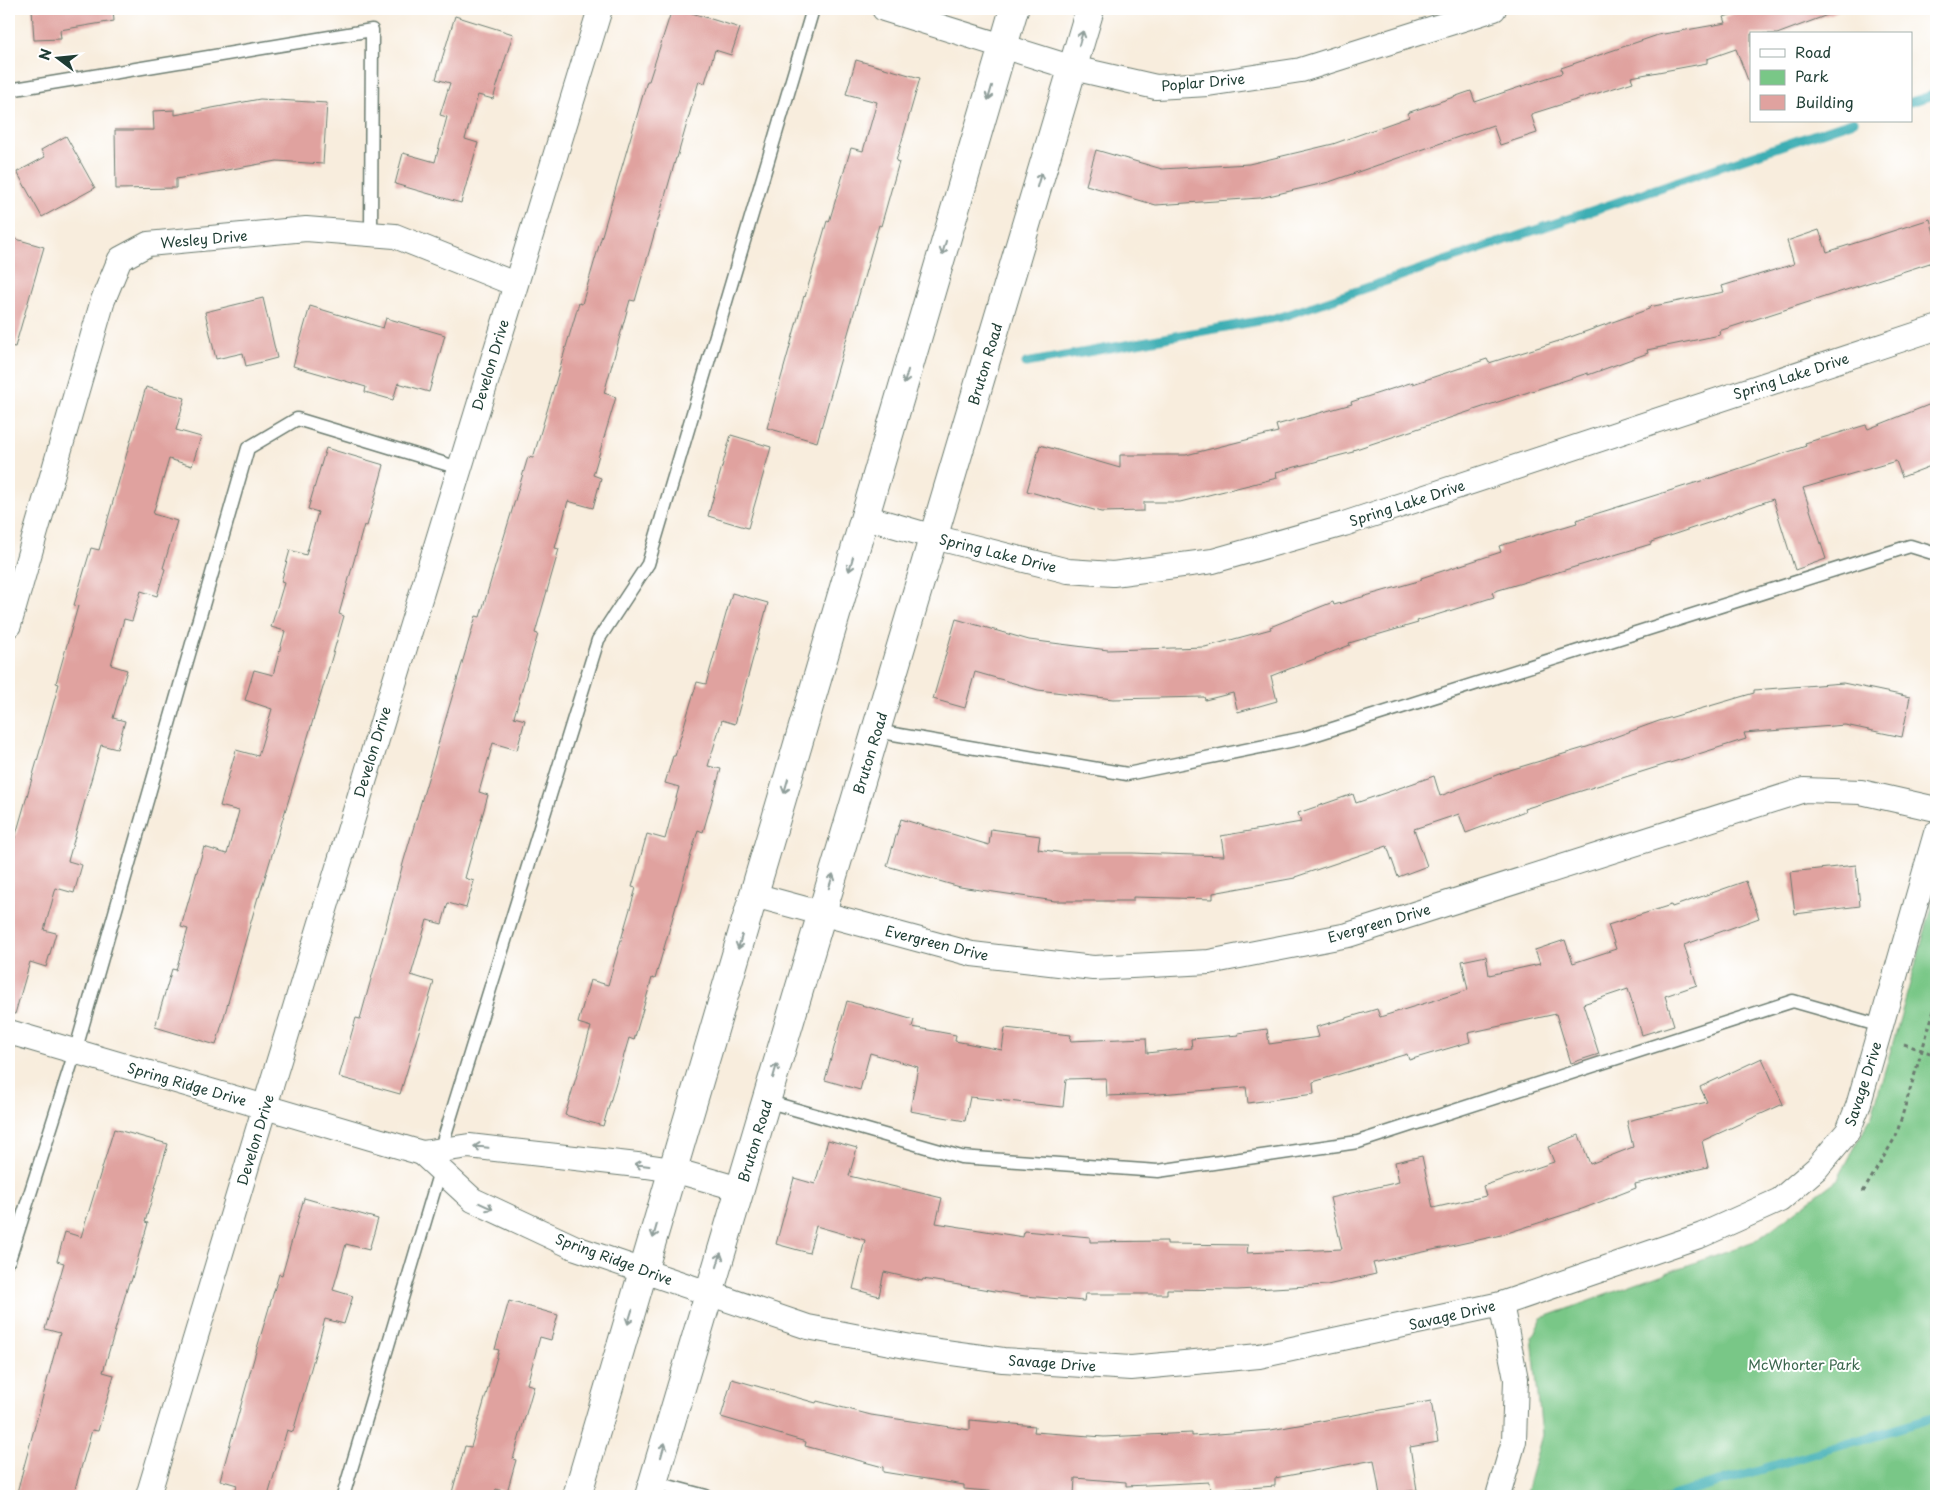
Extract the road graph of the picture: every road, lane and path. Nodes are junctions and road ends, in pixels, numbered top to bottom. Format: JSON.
{"nodes":[{"id":1,"x":600,"y":9,"type":"edge"},
{"id":2,"x":813,"y":9,"type":"edge"},
{"id":3,"x":884,"y":9,"type":"edge"},
{"id":4,"x":1014,"y":9,"type":"edge"},
{"id":5,"x":1090,"y":9,"type":"edge"},
{"id":6,"x":1490,"y":9,"type":"edge"},
{"id":7,"x":1004,"y":46,"type":"junction"},
{"id":8,"x":1073,"y":68,"type":"junction"},
{"id":9,"x":9,"y":90,"type":"edge"},
{"id":10,"x":371,"y":234,"type":"junction"},
{"id":11,"x":515,"y":284,"type":"junction"},
{"id":12,"x":1936,"y":328,"type":"edge"},
{"id":13,"x":459,"y":468,"type":"junction"},
{"id":14,"x":865,"y":517,"type":"junction"},
{"id":15,"x":934,"y":537,"type":"junction"},
{"id":16,"x":1936,"y":554,"type":"edge"},
{"id":17,"x":9,"y":625,"type":"edge"},
{"id":18,"x":876,"y":731,"type":"junction"},
{"id":19,"x":1936,"y":809,"type":"edge"},
{"id":20,"x":1936,"y":833,"type":"edge"},
{"id":21,"x":754,"y":896,"type":"junction"},
{"id":22,"x":822,"y":913,"type":"junction"},
{"id":23,"x":1936,"y":1004,"type":"edge"},
{"id":24,"x":1880,"y":1031,"type":"junction"},
{"id":25,"x":9,"y":1032,"type":"edge"},
{"id":26,"x":1923,"y":1050,"type":"junction"},
{"id":27,"x":75,"y":1052,"type":"junction"},
{"id":28,"x":1936,"y":1055,"type":"edge"},
{"id":29,"x":766,"y":1101,"type":"junction"},
{"id":30,"x":265,"y":1106,"type":"junction"},
{"id":31,"x":434,"y":1158,"type":"junction"},
{"id":32,"x":673,"y":1170,"type":"junction"},
{"id":33,"x":740,"y":1188,"type":"junction"},
{"id":34,"x":1864,"y":1192,"type":"dead end"},
{"id":35,"x":9,"y":1260,"type":"edge"},
{"id":36,"x":644,"y":1270,"type":"junction"},
{"id":37,"x":709,"y":1293,"type":"junction"},
{"id":38,"x":1501,"y":1304,"type":"junction"},
{"id":39,"x":651,"y":1489,"type":"edge"},
{"id":40,"x":148,"y":1496,"type":"edge"},
{"id":41,"x":343,"y":1496,"type":"edge"},
{"id":42,"x":577,"y":1496,"type":"edge"},
{"id":43,"x":706,"y":1496,"type":"edge"},
{"id":44,"x":1498,"y":1496,"type":"edge"}],
"edges":[{"from":1,"to":11,"type":"street","name":"Develon Drive"},
{"from":2,"to":31,"type":"lane"},
{"from":3,"to":7,"type":"street","name":"Poplar Drive"},
{"from":4,"to":7,"type":"main road"},
{"from":8,"to":5,"type":"main road","name":"Bruton Road","one_way":true},
{"from":6,"to":8,"type":"street","name":"Poplar Drive"},
{"from":7,"to":8,"type":"street","name":"Poplar Drive"},
{"from":7,"to":14,"type":"main road","one_way":true},
{"from":15,"to":8,"type":"main road","name":"Bruton Road","one_way":true},
{"from":9,"to":10,"type":"lane"},
{"from":10,"to":11,"type":"street","name":"Wesley Drive"},
{"from":10,"to":17,"type":"street","name":"Wesley Drive"},
{"from":11,"to":13,"type":"street","name":"Develon Drive"},
{"from":12,"to":15,"type":"street","name":"Spring Lake Drive"},
{"from":13,"to":27,"type":"lane"},
{"from":13,"to":30,"type":"street","name":"Develon Drive"},
{"from":14,"to":15,"type":"street","name":"Spring Lake Drive"},
{"from":14,"to":21,"type":"main road","one_way":true},
{"from":15,"to":18,"type":"main road","name":"Bruton Road"},
{"from":16,"to":18,"type":"lane"},
{"from":22,"to":18,"type":"main road","name":"Bruton Road","one_way":true},
{"from":19,"to":22,"type":"street","name":"Evergreen Drive"},
{"from":20,"to":24,"type":"street","name":"Savage Drive"},
{"from":21,"to":22,"type":"street","name":"Evergreen Drive"},
{"from":21,"to":32,"type":"main road","one_way":true},
{"from":29,"to":22,"type":"main road","name":"Bruton Road","one_way":true},
{"from":23,"to":26,"type":"path"},
{"from":24,"to":26,"type":"path"},
{"from":24,"to":29,"type":"lane"},
{"from":24,"to":38,"type":"street","name":"Savage Drive"},
{"from":25,"to":27,"type":"street","name":"Spring Ridge Drive"},
{"from":26,"to":28,"type":"path"},
{"from":26,"to":34,"type":"path"},
{"from":27,"to":30,"type":"street","name":"Spring Ridge Drive"},
{"from":27,"to":35,"type":"lane"},
{"from":29,"to":33,"type":"main road","name":"Bruton Road"},
{"from":30,"to":31,"type":"street","name":"Spring Ridge Drive"},
{"from":30,"to":40,"type":"street","name":"Develon Drive"},
{"from":32,"to":31,"type":"street","name":"Spring Ridge Drive","one_way":true},
{"from":31,"to":36,"type":"street","name":"Spring Ridge Drive","one_way":true},
{"from":31,"to":41,"type":"lane"},
{"from":32,"to":33,"type":"street","name":"Spring Ridge Drive"},
{"from":32,"to":36,"type":"main road","one_way":true},
{"from":37,"to":33,"type":"main road","name":"Bruton Road","one_way":true},
{"from":36,"to":37,"type":"street","name":"Spring Ridge Drive"},
{"from":36,"to":42,"type":"main road","one_way":true},
{"from":37,"to":38,"type":"street","name":"Savage Drive"},
{"from":39,"to":37,"type":"main road","name":"Bruton Road","one_way":true},
{"from":38,"to":44,"type":"street"},
{"from":39,"to":43,"type":"lane"}]}
